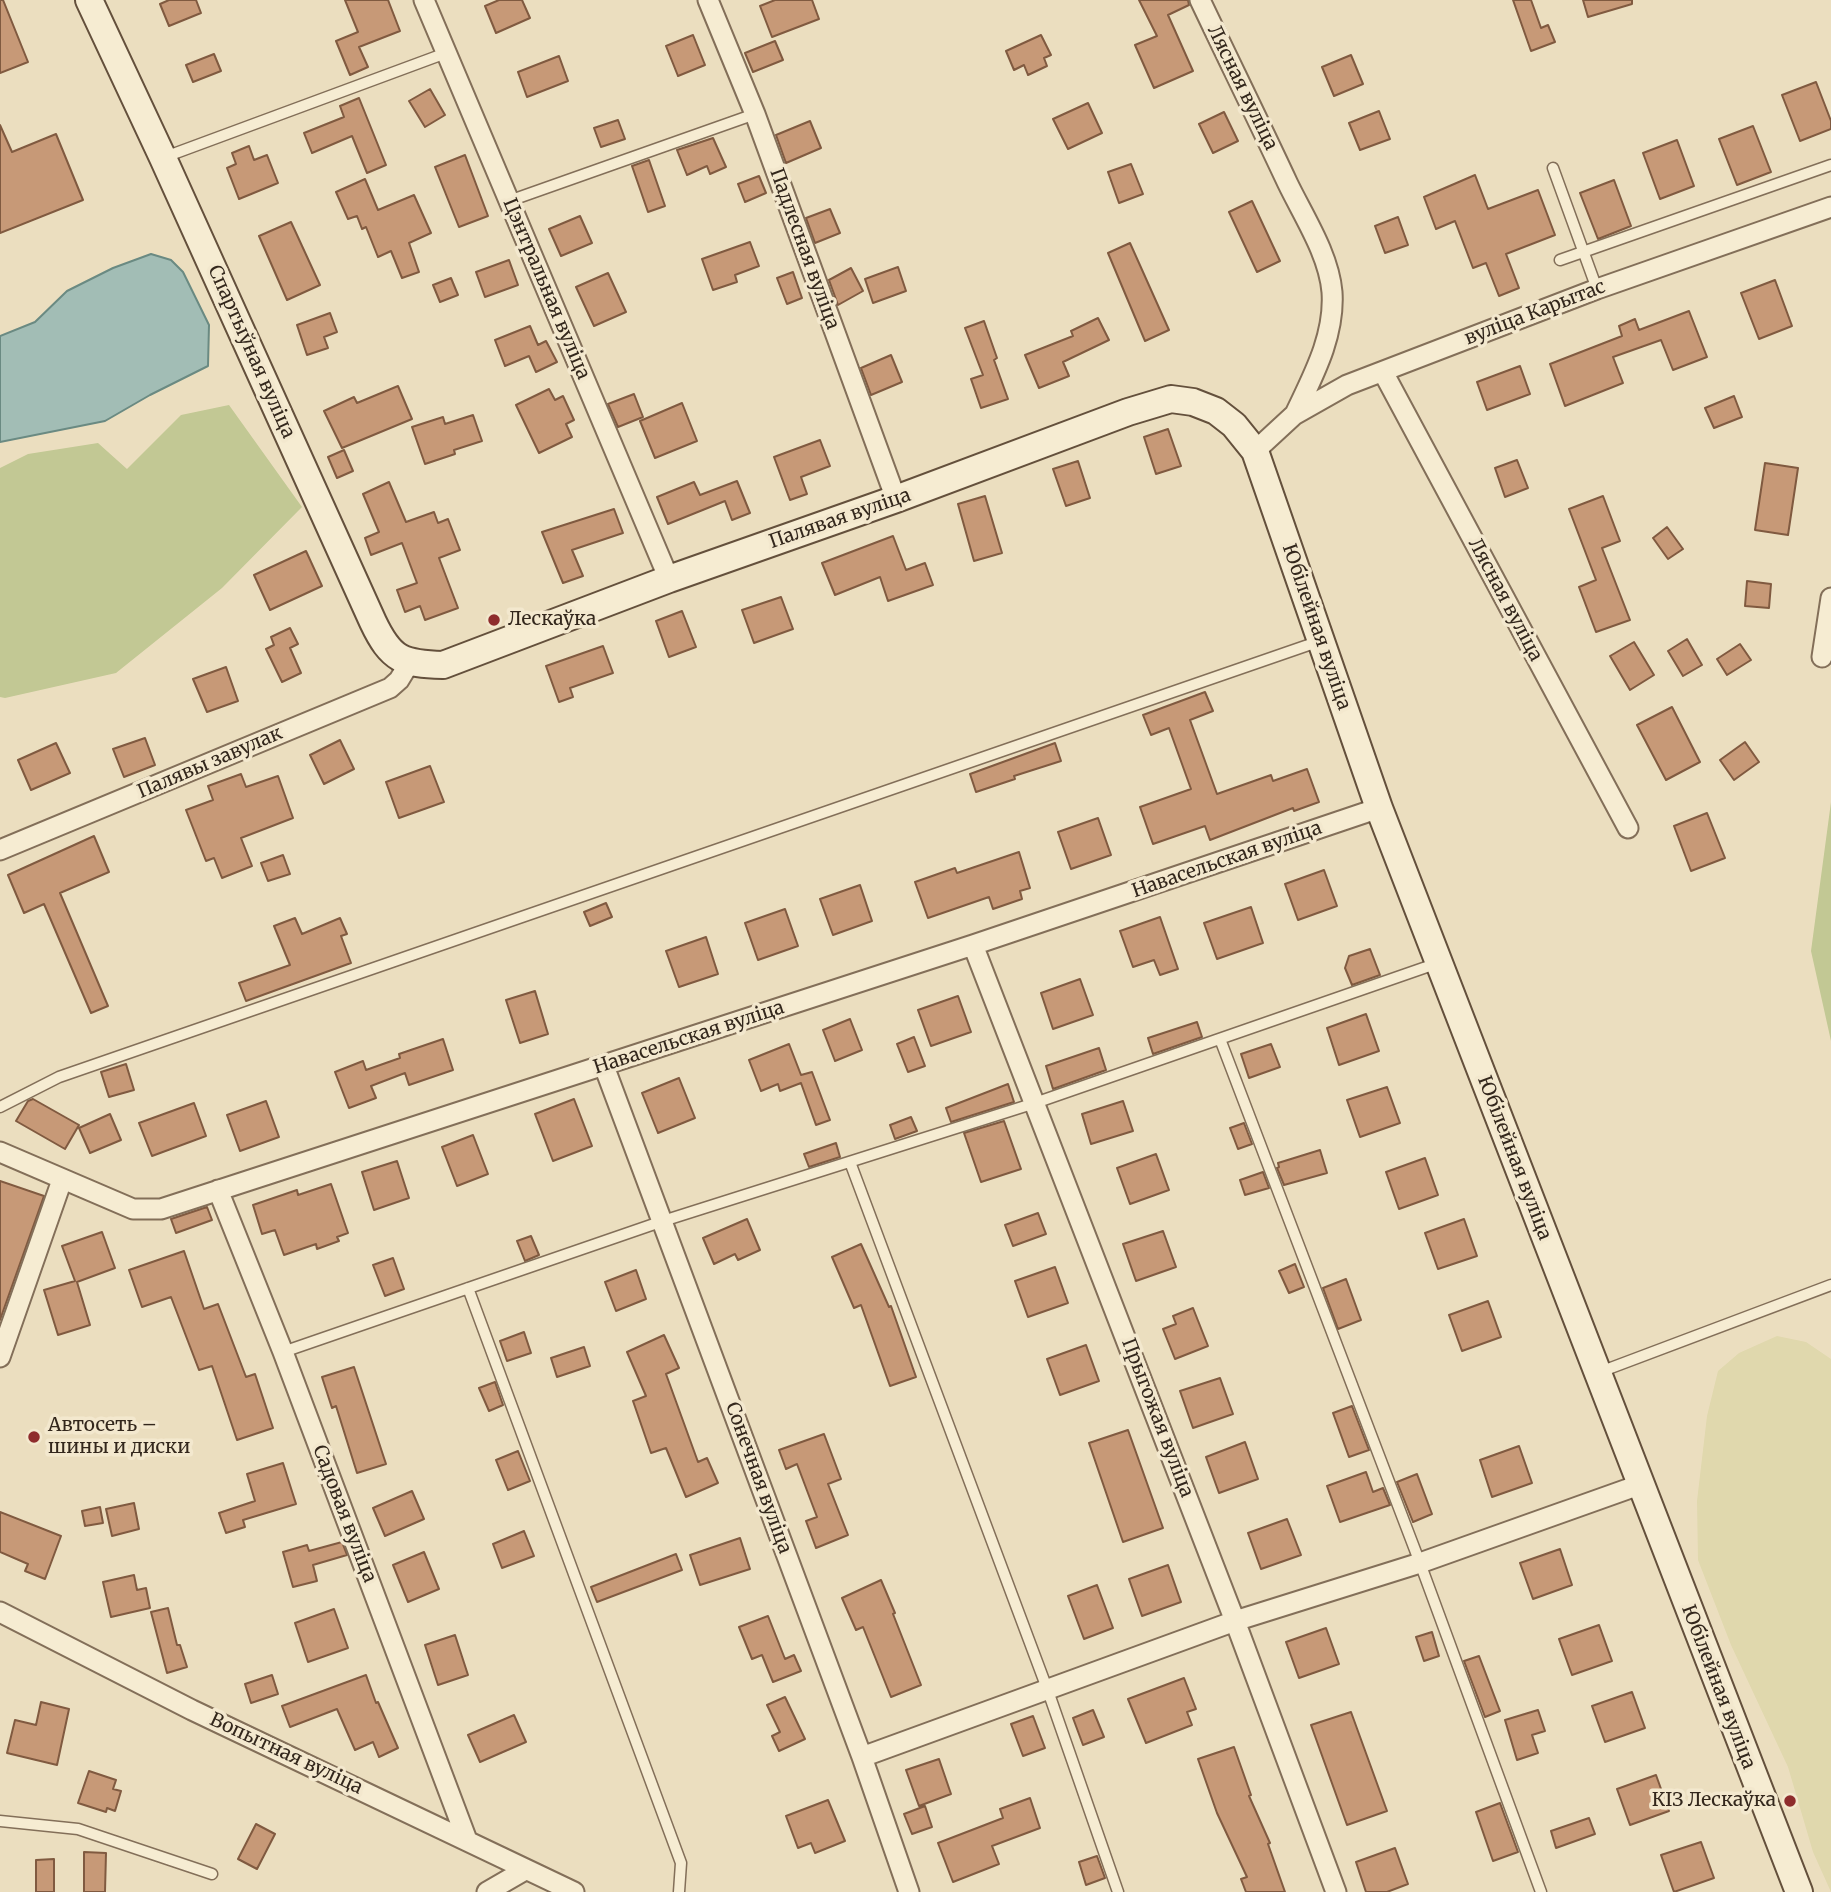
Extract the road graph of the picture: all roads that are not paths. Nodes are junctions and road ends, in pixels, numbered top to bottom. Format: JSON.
{"nodes":[{"id":1,"x":89,"y":0,"type":"edge"},
{"id":2,"x":424,"y":0,"type":"edge"},
{"id":3,"x":708,"y":0,"type":"edge"},
{"id":4,"x":1200,"y":0,"type":"edge"},
{"id":5,"x":446,"y":53,"type":"junction"},
{"id":6,"x":755,"y":114,"type":"junction"},
{"id":7,"x":163,"y":158,"type":"junction"},
{"id":8,"x":1831,"y":165,"type":"edge"},
{"id":9,"x":1553,"y":168,"type":"dead end"},
{"id":10,"x":509,"y":201,"type":"junction"},
{"id":11,"x":1831,"y":207,"type":"edge"},
{"id":12,"x":1582,"y":252,"type":"junction"},
{"id":13,"x":1560,"y":260,"type":"dead end"},
{"id":14,"x":1597,"y":289,"type":"junction"},
{"id":15,"x":1383,"y":372,"type":"junction"},
{"id":16,"x":1294,"y":415,"type":"junction"},
{"id":17,"x":1234,"y":425,"type":"joint"},
{"id":18,"x":1255,"y":451,"type":"junction"},
{"id":19,"x":896,"y":499,"type":"junction"},
{"id":20,"x":669,"y":579,"type":"junction"},
{"id":21,"x":1831,"y":598,"type":"edge"},
{"id":22,"x":1321,"y":640,"type":"junction"},
{"id":23,"x":1822,"y":657,"type":"dead end"},
{"id":24,"x":410,"y":662,"type":"junction"},
{"id":25,"x":1379,"y":808,"type":"junction"},
{"id":26,"x":1628,"y":828,"type":"dead end"},
{"id":27,"x":0,"y":850,"type":"edge"},
{"id":28,"x":973,"y":945,"type":"junction"},
{"id":29,"x":1438,"y":963,"type":"junction"},
{"id":30,"x":1220,"y":1039,"type":"junction"},
{"id":31,"x":604,"y":1066,"type":"junction"},
{"id":32,"x":1035,"y":1103,"type":"junction"},
{"id":33,"x":0,"y":1107,"type":"edge"},
{"id":34,"x":0,"y":1152,"type":"edge"},
{"id":35,"x":850,"y":1161,"type":"junction"},
{"id":36,"x":62,"y":1180,"type":"junction"},
{"id":37,"x":218,"y":1190,"type":"junction"},
{"id":38,"x":663,"y":1221,"type":"junction"},
{"id":39,"x":1831,"y":1285,"type":"edge"},
{"id":40,"x":468,"y":1288,"type":"junction"},
{"id":41,"x":283,"y":1352,"type":"junction"},
{"id":42,"x":0,"y":1357,"type":"edge"},
{"id":43,"x":1597,"y":1373,"type":"junction"},
{"id":44,"x":1639,"y":1485,"type":"junction"},
{"id":45,"x":1420,"y":1563,"type":"junction"},
{"id":46,"x":0,"y":1612,"type":"edge"},
{"id":47,"x":1236,"y":1621,"type":"junction"},
{"id":48,"x":1048,"y":1691,"type":"junction"},
{"id":49,"x":862,"y":1757,"type":"junction"},
{"id":50,"x":0,"y":1821,"type":"edge"},
{"id":51,"x":467,"y":1840,"type":"junction"},
{"id":52,"x":525,"y":1870,"type":"junction"},
{"id":53,"x":212,"y":1874,"type":"dead end"},
{"id":54,"x":487,"y":1892,"type":"edge"},
{"id":55,"x":574,"y":1892,"type":"edge"},
{"id":56,"x":679,"y":1892,"type":"edge"},
{"id":57,"x":909,"y":1892,"type":"edge"},
{"id":58,"x":1118,"y":1892,"type":"edge"},
{"id":59,"x":1336,"y":1892,"type":"edge"},
{"id":60,"x":1541,"y":1892,"type":"edge"},
{"id":61,"x":1798,"y":1892,"type":"edge"}],
"edges":[{"from":1,"to":7,"type":"main road","name":"Спартыўная вуліца"},
{"from":2,"to":5,"type":"street","name":"Цэнтральная вуліца"},
{"from":3,"to":6,"type":"street","name":"Падлесная вуліца"},
{"from":4,"to":16,"type":"street","name":"Лясная вуліца"},
{"from":5,"to":7,"type":"lane"},
{"from":5,"to":10,"type":"street","name":"Цэнтральная вуліца"},
{"from":6,"to":10,"type":"lane"},
{"from":6,"to":19,"type":"street","name":"Падлесная вуліца"},
{"from":7,"to":24,"type":"main road","name":"Спартыўная вуліца"},
{"from":8,"to":12,"type":"lane"},
{"from":9,"to":12,"type":"lane"},
{"from":10,"to":20,"type":"street","name":"Цэнтральная вуліца"},
{"from":11,"to":14,"type":"street","name":"вуліца Карытас"},
{"from":12,"to":13,"type":"lane"},
{"from":12,"to":14,"type":"lane"},
{"from":14,"to":15,"type":"street","name":"вуліца Карытас"},
{"from":15,"to":16,"type":"street","name":"вуліца Карытас"},
{"from":15,"to":26,"type":"street","name":"Лясная вуліца"},
{"from":16,"to":18,"type":"street","name":"вуліца Карытас"},
{"from":17,"to":18,"type":"main road","name":"Юбілейная вуліца"},
{"from":17,"to":19,"type":"main road","name":"Палявая вуліца"},
{"from":18,"to":22,"type":"main road","name":"Юбілейная вуліца"},
{"from":19,"to":20,"type":"main road","name":"Палявая вуліца"},
{"from":20,"to":24,"type":"main road","name":"Палявая вуліца"},
{"from":21,"to":23,"type":"street"},
{"from":22,"to":25,"type":"main road","name":"Юбілейная вуліца"},
{"from":22,"to":33,"type":"lane"},
{"from":24,"to":27,"type":"street","name":"Палявы завулак"},
{"from":25,"to":28,"type":"street","name":"Навасельская вуліца"},
{"from":25,"to":29,"type":"main road","name":"Юбілейная вуліца"},
{"from":28,"to":31,"type":"street","name":"Навасельская вуліца"},
{"from":28,"to":32,"type":"street","name":"Прыгожая вуліца"},
{"from":29,"to":30,"type":"lane"},
{"from":29,"to":43,"type":"main road","name":"Юбілейная вуліца"},
{"from":30,"to":32,"type":"lane"},
{"from":30,"to":45,"type":"lane"},
{"from":31,"to":37,"type":"street","name":"Навасельская вуліца"},
{"from":31,"to":38,"type":"street","name":"Сонечная вуліца"},
{"from":32,"to":35,"type":"lane"},
{"from":32,"to":47,"type":"street","name":"Прыгожая вуліца"},
{"from":34,"to":36,"type":"street","name":"Навасельская вуліца"},
{"from":35,"to":38,"type":"lane"},
{"from":35,"to":48,"type":"lane"},
{"from":36,"to":37,"type":"street","name":"Навасельская вуліца"},
{"from":36,"to":42,"type":"street"},
{"from":37,"to":41,"type":"street","name":"Садовая вуліца"},
{"from":38,"to":40,"type":"lane"},
{"from":38,"to":49,"type":"street","name":"Сонечная вуліца"},
{"from":39,"to":43,"type":"lane"},
{"from":40,"to":41,"type":"lane"},
{"from":40,"to":56,"type":"lane"},
{"from":41,"to":51,"type":"street","name":"Садовая вуліца"},
{"from":43,"to":44,"type":"main road","name":"Юбілейная вуліца"},
{"from":44,"to":45,"type":"street"},
{"from":44,"to":61,"type":"main road","name":"Юбілейная вуліца"},
{"from":45,"to":47,"type":"street"},
{"from":45,"to":60,"type":"lane"},
{"from":46,"to":51,"type":"street","name":"Вопытная вуліца"},
{"from":47,"to":48,"type":"street"},
{"from":47,"to":59,"type":"street","name":"Прыгожая вуліца"},
{"from":48,"to":49,"type":"street"},
{"from":48,"to":58,"type":"lane"},
{"from":49,"to":57,"type":"street","name":"Сонечная вуліца"},
{"from":50,"to":53,"type":"lane"},
{"from":51,"to":52,"type":"street","name":"Вопытная вуліца"},
{"from":52,"to":54,"type":"street"},
{"from":52,"to":55,"type":"street","name":"Вопытная вуліца"}]}
